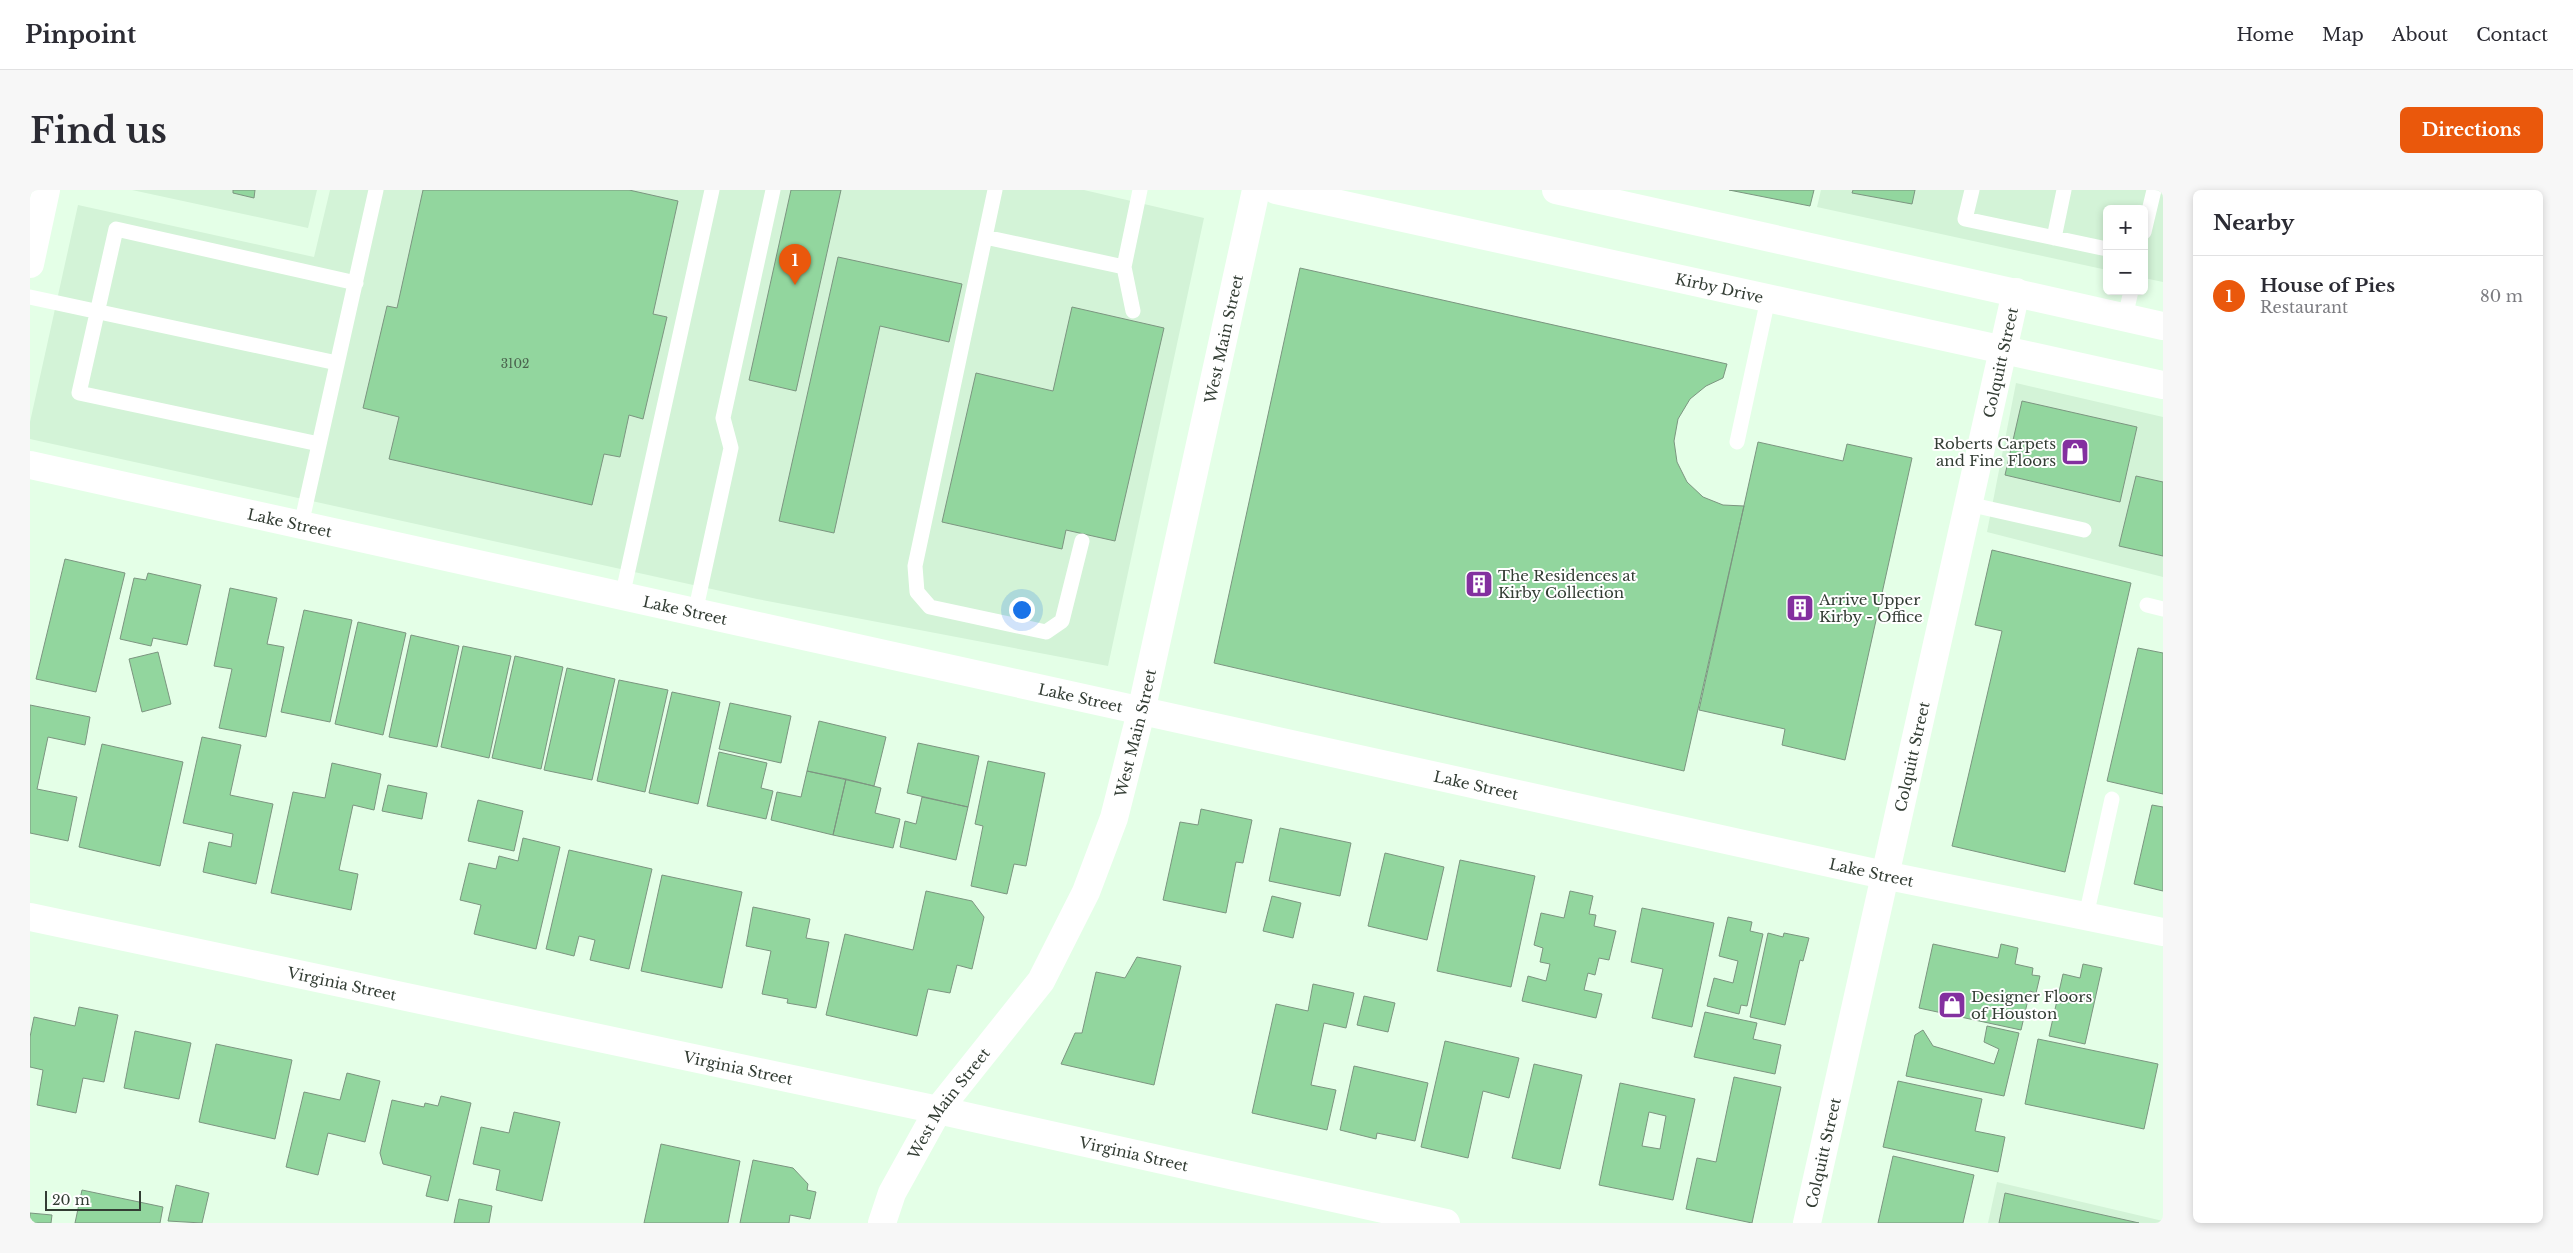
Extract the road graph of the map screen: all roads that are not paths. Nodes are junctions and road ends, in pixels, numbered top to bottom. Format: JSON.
{"nodes":[{"id":1,"x":46,"y":190,"type":"edge"},
{"id":2,"x":376,"y":190,"type":"edge"},
{"id":3,"x":712,"y":190,"type":"edge"},
{"id":4,"x":774,"y":190,"type":"edge"},
{"id":5,"x":995,"y":190,"type":"edge"},
{"id":6,"x":1140,"y":190,"type":"edge"},
{"id":7,"x":1256,"y":190,"type":"edge"},
{"id":8,"x":1276,"y":190,"type":"edge"},
{"id":9,"x":1556,"y":190,"type":"edge"},
{"id":10,"x":1972,"y":190,"type":"edge"},
{"id":11,"x":2064,"y":190,"type":"edge"},
{"id":12,"x":2154,"y":190,"type":"edge"},
{"id":13,"x":1626,"y":198,"type":"edge"},
{"id":14,"x":2148,"y":215,"type":"edge"},
{"id":15,"x":985,"y":237,"type":"junction"},
{"id":16,"x":2054,"y":238,"type":"junction"},
{"id":17,"x":2103,"y":248,"type":"edge"},
{"id":18,"x":30,"y":264,"type":"edge"},
{"id":19,"x":1124,"y":267,"type":"junction"},
{"id":20,"x":356,"y":283,"type":"junction"},
{"id":21,"x":2016,"y":292,"type":"junction"},
{"id":22,"x":30,"y":297,"type":"edge"},
{"id":23,"x":1768,"y":299,"type":"junction"},
{"id":24,"x":2128,"y":304,"type":"edge"},
{"id":25,"x":98,"y":310,"type":"junction"},
{"id":26,"x":1133,"y":311,"type":"dead end"},
{"id":27,"x":2163,"y":326,"type":"edge"},
{"id":28,"x":2003,"y":350,"type":"junction"},
{"id":29,"x":337,"y":363,"type":"junction"},
{"id":30,"x":2163,"y":385,"type":"edge"},
{"id":31,"x":1737,"y":442,"type":"dead end"},
{"id":32,"x":319,"y":444,"type":"junction"},
{"id":33,"x":30,"y":465,"type":"edge"},
{"id":34,"x":1968,"y":504,"type":"junction"},
{"id":35,"x":301,"y":525,"type":"junction"},
{"id":36,"x":2084,"y":530,"type":"dead end"},
{"id":37,"x":1082,"y":541,"type":"dead end"},
{"id":38,"x":622,"y":597,"type":"junction"},
{"id":39,"x":2147,"y":606,"type":"dead end"},
{"id":40,"x":2163,"y":609,"type":"edge"},
{"id":41,"x":695,"y":613,"type":"junction"},
{"id":42,"x":1141,"y":712,"type":"junction"},
{"id":43,"x":2112,"y":800,"type":"dead end"},
{"id":44,"x":1884,"y":875,"type":"junction"},
{"id":45,"x":2086,"y":916,"type":"junction"},
{"id":46,"x":30,"y":917,"type":"edge"},
{"id":47,"x":2163,"y":932,"type":"edge"},
{"id":48,"x":938,"y":1110,"type":"junction"},
{"id":49,"x":882,"y":1223,"type":"edge"},
{"id":50,"x":1446,"y":1223,"type":"edge"},
{"id":51,"x":1807,"y":1223,"type":"edge"}],
"edges":[{"from":1,"to":18,"type":"street"},
{"from":2,"to":20,"type":"lane"},
{"from":3,"to":38,"type":"lane"},
{"from":4,"to":41,"type":"lane"},
{"from":5,"to":15,"type":"lane"},
{"from":6,"to":19,"type":"lane"},
{"from":7,"to":42,"type":"street","name":"West Main Street"},
{"from":8,"to":23,"type":"street","name":"Kirby Drive"},
{"from":9,"to":13,"type":"street"},
{"from":10,"to":16,"type":"lane"},
{"from":11,"to":16,"type":"lane"},
{"from":12,"to":14,"type":"lane"},
{"from":13,"to":21,"type":"street"},
{"from":15,"to":19,"type":"lane"},
{"from":15,"to":37,"type":"lane"},
{"from":16,"to":17,"type":"lane"},
{"from":19,"to":26,"type":"lane"},
{"from":20,"to":25,"type":"lane"},
{"from":20,"to":29,"type":"lane"},
{"from":21,"to":24,"type":"street"},
{"from":21,"to":28,"type":"street","name":"Colquitt Street"},
{"from":22,"to":25,"type":"lane"},
{"from":23,"to":28,"type":"street","name":"Kirby Drive"},
{"from":23,"to":31,"type":"lane"},
{"from":24,"to":27,"type":"street"},
{"from":25,"to":29,"type":"lane"},
{"from":25,"to":32,"type":"lane"},
{"from":28,"to":30,"type":"street","name":"Kirby Drive"},
{"from":28,"to":34,"type":"street","name":"Colquitt Street"},
{"from":29,"to":32,"type":"lane"},
{"from":32,"to":35,"type":"lane"},
{"from":33,"to":35,"type":"street","name":"Lake Street"},
{"from":34,"to":36,"type":"lane"},
{"from":34,"to":44,"type":"street","name":"Colquitt Street"},
{"from":35,"to":38,"type":"street","name":"Lake Street"},
{"from":38,"to":41,"type":"street","name":"Lake Street"},
{"from":39,"to":40,"type":"lane"},
{"from":41,"to":42,"type":"street","name":"Lake Street"},
{"from":42,"to":44,"type":"street","name":"Lake Street"},
{"from":42,"to":48,"type":"street","name":"West Main Street"},
{"from":43,"to":45,"type":"lane"},
{"from":44,"to":45,"type":"street","name":"Lake Street"},
{"from":44,"to":51,"type":"street","name":"Colquitt Street"},
{"from":45,"to":47,"type":"street","name":"Lake Street"},
{"from":46,"to":48,"type":"street","name":"Virginia Street"},
{"from":48,"to":49,"type":"street","name":"West Main Street"},
{"from":48,"to":50,"type":"street","name":"Virginia Street"}]}
